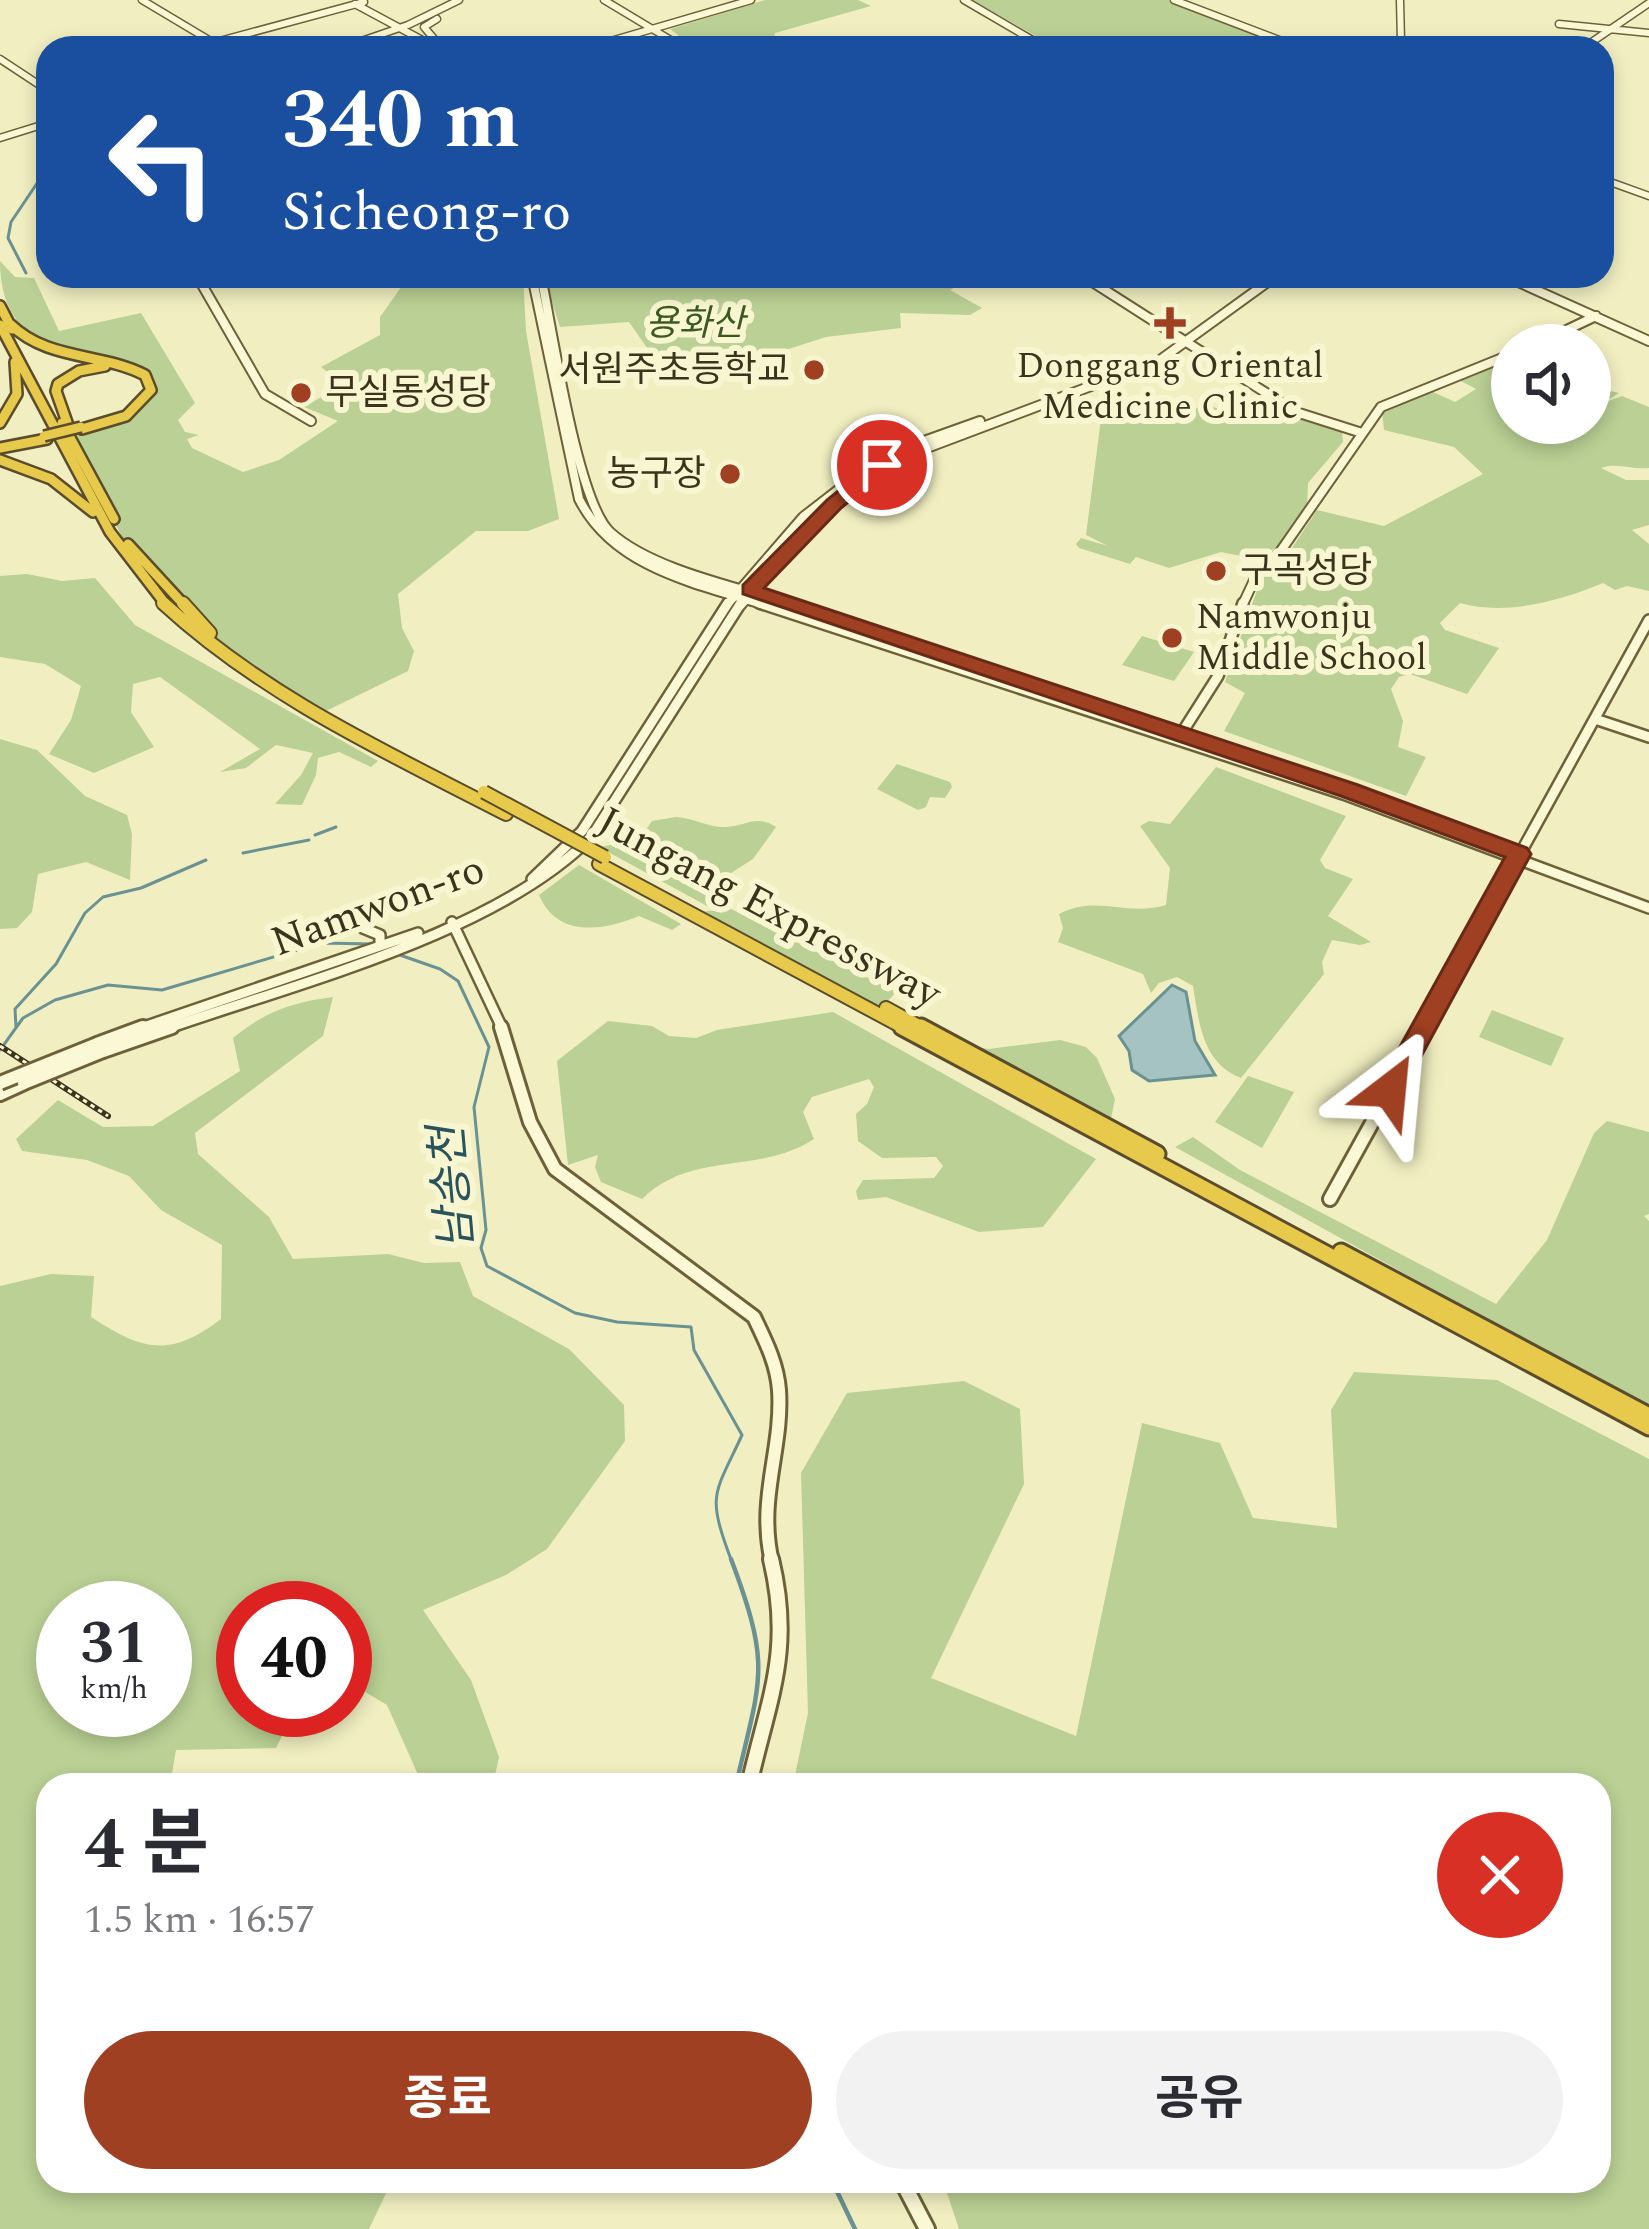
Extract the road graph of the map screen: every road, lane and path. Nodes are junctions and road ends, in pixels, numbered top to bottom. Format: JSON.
{"nodes":[{"id":1,"x":463,"y":0,"type":"edge"},
{"id":2,"x":604,"y":0,"type":"edge"},
{"id":3,"x":751,"y":0,"type":"edge"},
{"id":4,"x":955,"y":0,"type":"edge"},
{"id":5,"x":964,"y":0,"type":"edge"},
{"id":6,"x":1174,"y":0,"type":"edge"},
{"id":7,"x":1400,"y":0,"type":"edge"},
{"id":8,"x":357,"y":1,"type":"edge"},
{"id":9,"x":150,"y":2,"type":"edge"},
{"id":10,"x":1649,"y":6,"type":"edge"},
{"id":11,"x":440,"y":12,"type":"junction"},
{"id":12,"x":391,"y":16,"type":"junction"},
{"id":13,"x":990,"y":17,"type":"junction"},
{"id":14,"x":1559,"y":24,"type":"dead end"},
{"id":15,"x":406,"y":28,"type":"junction"},
{"id":16,"x":657,"y":28,"type":"junction"},
{"id":17,"x":1611,"y":31,"type":"junction"},
{"id":18,"x":1649,"y":33,"type":"edge"},
{"id":19,"x":197,"y":36,"type":"edge"},
{"id":20,"x":237,"y":36,"type":"edge"},
{"id":21,"x":380,"y":36,"type":"edge"},
{"id":22,"x":386,"y":36,"type":"edge"},
{"id":23,"x":417,"y":36,"type":"edge"},
{"id":24,"x":421,"y":36,"type":"edge"},
{"id":25,"x":430,"y":36,"type":"edge"},
{"id":26,"x":629,"y":36,"type":"edge"},
{"id":27,"x":668,"y":36,"type":"edge"},
{"id":28,"x":1018,"y":36,"type":"edge"},
{"id":29,"x":1024,"y":36,"type":"edge"},
{"id":30,"x":1268,"y":36,"type":"edge"},
{"id":31,"x":1400,"y":36,"type":"edge"},
{"id":32,"x":1604,"y":36,"type":"edge"},
{"id":33,"x":1,"y":57,"type":"edge"},
{"id":34,"x":36,"y":80,"type":"edge"},
{"id":35,"x":36,"y":80,"type":"edge"},
{"id":36,"x":36,"y":127,"type":"edge"},
{"id":37,"x":0,"y":140,"type":"edge"},
{"id":38,"x":1614,"y":183,"type":"edge"},
{"id":39,"x":1649,"y":196,"type":"edge"},
{"id":40,"x":204,"y":288,"type":"edge"},
{"id":41,"x":539,"y":288,"type":"edge"},
{"id":42,"x":1102,"y":288,"type":"edge"},
{"id":43,"x":1249,"y":288,"type":"edge"},
{"id":44,"x":1259,"y":288,"type":"edge"},
{"id":45,"x":1538,"y":288,"type":"edge"},
{"id":46,"x":0,"y":306,"type":"edge"},
{"id":47,"x":1597,"y":316,"type":"junction"},
{"id":48,"x":5,"y":324,"type":"edge"},
{"id":49,"x":1580,"y":324,"type":"edge"},
{"id":50,"x":1649,"y":339,"type":"edge"},
{"id":51,"x":1187,"y":340,"type":"junction"},
{"id":52,"x":11,"y":345,"type":"junction"},
{"id":53,"x":1491,"y":361,"type":"edge"},
{"id":54,"x":311,"y":421,"type":"dead end"},
{"id":55,"x":0,"y":424,"type":"edge"},
{"id":56,"x":82,"y":428,"type":"junction"},
{"id":57,"x":1362,"y":433,"type":"junction"},
{"id":58,"x":75,"y":444,"type":"junction"},
{"id":59,"x":0,"y":447,"type":"edge"},
{"id":60,"x":0,"y":460,"type":"edge"},
{"id":61,"x":111,"y":533,"type":"junction"},
{"id":62,"x":742,"y":592,"type":"junction"},
{"id":63,"x":1649,"y":620,"type":"edge"},
{"id":64,"x":1595,"y":719,"type":"junction"},
{"id":65,"x":1179,"y":736,"type":"junction"},
{"id":66,"x":1649,"y":736,"type":"edge"},
{"id":67,"x":1518,"y":856,"type":"junction"},
{"id":68,"x":602,"y":860,"type":"junction"},
{"id":69,"x":1649,"y":904,"type":"edge"},
{"id":70,"x":453,"y":924,"type":"junction"},
{"id":71,"x":363,"y":928,"type":"dead end"},
{"id":72,"x":378,"y":945,"type":"junction"},
{"id":73,"x":361,"y":956,"type":"junction"},
{"id":74,"x":106,"y":1046,"type":"junction"},
{"id":75,"x":0,"y":1083,"type":"edge"},
{"id":76,"x":0,"y":1094,"type":"edge"},
{"id":77,"x":1330,"y":1199,"type":"dead end"},
{"id":78,"x":1649,"y":1416,"type":"edge"},
{"id":79,"x":1649,"y":1427,"type":"edge"},
{"id":80,"x":751,"y":1773,"type":"edge"},
{"id":81,"x":908,"y":2193,"type":"edge"},
{"id":82,"x":926,"y":2229,"type":"edge"}],
"edges":[{"from":1,"to":11,"type":"street"},
{"from":2,"to":16,"type":"street"},
{"from":3,"to":16,"type":"street"},
{"from":4,"to":13,"type":"street"},
{"from":5,"to":13,"type":"street"},
{"from":6,"to":30,"type":"street"},
{"from":7,"to":31,"type":"street"},
{"from":8,"to":12,"type":"street"},
{"from":8,"to":15,"type":"street"},
{"from":8,"to":20,"type":"street"},
{"from":9,"to":19,"type":"street"},
{"from":10,"to":17,"type":"street"},
{"from":11,"to":12,"type":"street"},
{"from":11,"to":15,"type":"street"},
{"from":11,"to":25,"type":"street"},
{"from":12,"to":15,"type":"street"},
{"from":13,"to":28,"type":"street"},
{"from":13,"to":29,"type":"street"},
{"from":14,"to":17,"type":"street"},
{"from":15,"to":21,"type":"street"},
{"from":15,"to":22,"type":"street"},
{"from":15,"to":23,"type":"street"},
{"from":15,"to":24,"type":"street"},
{"from":16,"to":26,"type":"street"},
{"from":16,"to":27,"type":"street"},
{"from":17,"to":18,"type":"street"},
{"from":17,"to":32,"type":"street"},
{"from":33,"to":34,"type":"street"},
{"from":33,"to":35,"type":"street"},
{"from":36,"to":37,"type":"street"},
{"from":38,"to":39,"type":"street"},
{"from":40,"to":54,"type":"street"},
{"from":41,"to":62,"type":"street"},
{"from":42,"to":51,"type":"street"},
{"from":43,"to":51,"type":"street","name":"Namwon-ro"},
{"from":44,"to":51,"type":"street","name":"Namwon-ro"},
{"from":45,"to":47,"type":"street"},
{"from":46,"to":48,"type":"highway","name":"Jungang Expressway"},
{"from":47,"to":49,"type":"street"},
{"from":47,"to":50,"type":"street"},
{"from":48,"to":52,"type":"highway","name":"Jungang Expressway"},
{"from":48,"to":56,"type":"highway"},
{"from":48,"to":58,"type":"highway","name":"Jungang Expressway"},
{"from":51,"to":57,"type":"street"},
{"from":51,"to":62,"type":"street","name":"Namwon-ro"},
{"from":52,"to":55,"type":"highway"},
{"from":52,"to":61,"type":"highway","name":"Jungang Expressway"},
{"from":53,"to":57,"type":"street"},
{"from":56,"to":58,"type":"highway"},
{"from":56,"to":59,"type":"highway","bridge":true},
{"from":57,"to":65,"type":"street"},
{"from":58,"to":68,"type":"highway","name":"Jungang Expressway","bridge":true},
{"from":60,"to":61,"type":"highway"},
{"from":61,"to":68,"type":"highway","name":"Jungang Expressway","bridge":true},
{"from":62,"to":65,"type":"street"},
{"from":62,"to":70,"type":"street","name":"Namwon-ro"},
{"from":63,"to":64,"type":"street"},
{"from":64,"to":66,"type":"street"},
{"from":64,"to":67,"type":"street"},
{"from":65,"to":67,"type":"street"},
{"from":67,"to":69,"type":"street"},
{"from":67,"to":77,"type":"street"},
{"from":68,"to":78,"type":"highway","name":"Jungang Expressway"},
{"from":68,"to":79,"type":"highway","name":"Jungang Expressway"},
{"from":70,"to":72,"type":"street","name":"Namwon-ro"},
{"from":70,"to":73,"type":"street","name":"Namwon-ro"},
{"from":70,"to":80,"type":"street"},
{"from":71,"to":72,"type":"street"},
{"from":72,"to":73,"type":"street","name":"Namwon-ro"},
{"from":73,"to":74,"type":"street","name":"Namwon-ro"},
{"from":74,"to":75,"type":"street","name":"Namwon-ro","bridge":true},
{"from":74,"to":76,"type":"street","bridge":true},
{"from":81,"to":82,"type":"street"}]}
